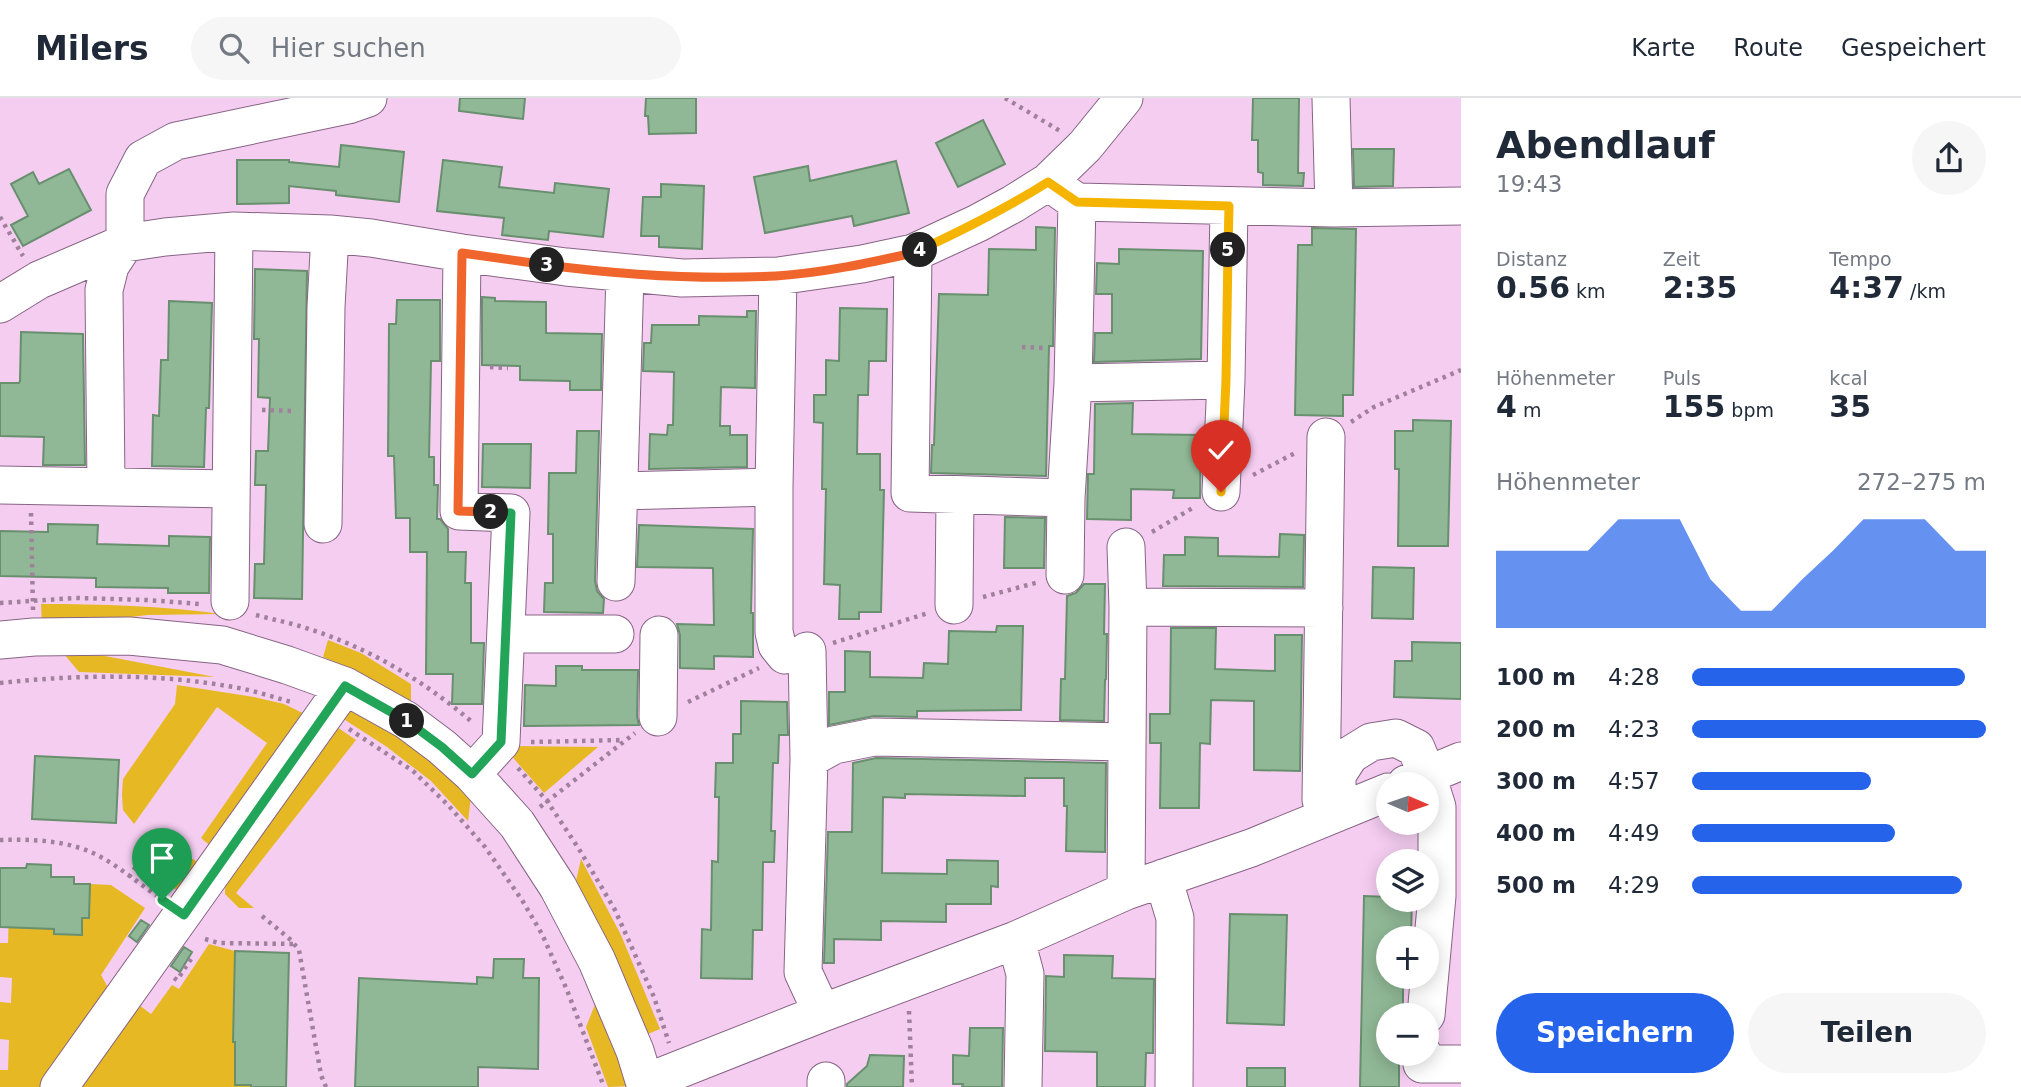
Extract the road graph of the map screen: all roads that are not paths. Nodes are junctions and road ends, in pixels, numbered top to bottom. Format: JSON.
{"nodes":[{"id":1,"x":368,"y":98,"type":"edge"},
{"id":2,"x":1124,"y":98,"type":"edge"},
{"id":3,"x":1331,"y":98,"type":"edge"},
{"id":4,"x":1048,"y":182,"type":"junction"},
{"id":5,"x":1077,"y":202,"type":"junction"},
{"id":6,"x":1229,"y":206,"type":"junction"},
{"id":7,"x":1461,"y":206,"type":"edge"},
{"id":8,"x":1334,"y":208,"type":"junction"},
{"id":9,"x":234,"y":231,"type":"junction"},
{"id":10,"x":330,"y":234,"type":"junction"},
{"id":11,"x":125,"y":243,"type":"junction"},
{"id":12,"x":462,"y":253,"type":"junction"},
{"id":13,"x":913,"y":253,"type":"junction"},
{"id":14,"x":625,"y":274,"type":"junction"},
{"id":15,"x":778,"y":276,"type":"junction"},
{"id":16,"x":0,"y":304,"type":"edge"},
{"id":17,"x":1226,"y":380,"type":"junction"},
{"id":18,"x":1073,"y":383,"type":"junction"},
{"id":19,"x":1326,"y":437,"type":"dead end"},
{"id":20,"x":15,"y":485,"type":"edge"},
{"id":21,"x":106,"y":486,"type":"junction"},
{"id":22,"x":774,"y":487,"type":"junction"},
{"id":23,"x":231,"y":489,"type":"junction"},
{"id":24,"x":620,"y":491,"type":"junction"},
{"id":25,"x":1221,"y":492,"type":"dead end"},
{"id":26,"x":956,"y":495,"type":"junction"},
{"id":27,"x":1066,"y":498,"type":"junction"},
{"id":28,"x":323,"y":524,"type":"dead end"},
{"id":29,"x":1126,"y":547,"type":"dead end"},
{"id":30,"x":1065,"y":575,"type":"dead end"},
{"id":31,"x":616,"y":582,"type":"dead end"},
{"id":32,"x":230,"y":601,"type":"dead end"},
{"id":33,"x":954,"y":605,"type":"dead end"},
{"id":34,"x":1128,"y":607,"type":"junction"},
{"id":35,"x":1324,"y":608,"type":"junction"},
{"id":36,"x":506,"y":634,"type":"junction"},
{"id":37,"x":615,"y":634,"type":"dead end"},
{"id":38,"x":659,"y":635,"type":"dead end"},
{"id":39,"x":17,"y":639,"type":"edge"},
{"id":40,"x":335,"y":700,"type":"junction"},
{"id":41,"x":658,"y":717,"type":"dead end"},
{"id":42,"x":1126,"y":742,"type":"junction"},
{"id":43,"x":809,"y":759,"type":"junction"},
{"id":44,"x":1461,"y":761,"type":"edge"},
{"id":45,"x":1417,"y":772,"type":"edge"},
{"id":46,"x":1436,"y":772,"type":"edge"},
{"id":47,"x":472,"y":774,"type":"junction"},
{"id":48,"x":1376,"y":797,"type":"edge"},
{"id":49,"x":1329,"y":817,"type":"junction"},
{"id":50,"x":1437,"y":835,"type":"edge"},
{"id":51,"x":1163,"y":878,"type":"junction"},
{"id":52,"x":1126,"y":891,"type":"junction"},
{"id":53,"x":1016,"y":940,"type":"junction"},
{"id":54,"x":1427,"y":1003,"type":"edge"},
{"id":55,"x":822,"y":1013,"type":"junction"},
{"id":56,"x":1461,"y":1063,"type":"edge"},
{"id":57,"x":1439,"y":1064,"type":"edge"},
{"id":58,"x":645,"y":1085,"type":"edge"},
{"id":59,"x":59,"y":1087,"type":"edge"},
{"id":60,"x":1023,"y":1087,"type":"edge"},
{"id":61,"x":1174,"y":1087,"type":"edge"}],
"edges":[{"from":1,"to":11,"type":"street"},
{"from":2,"to":4,"type":"street"},
{"from":3,"to":8,"type":"street"},
{"from":4,"to":5,"type":"street"},
{"from":4,"to":13,"type":"street"},
{"from":5,"to":6,"type":"street"},
{"from":5,"to":18,"type":"street"},
{"from":6,"to":8,"type":"street"},
{"from":6,"to":17,"type":"street"},
{"from":7,"to":8,"type":"street"},
{"from":9,"to":10,"type":"street"},
{"from":9,"to":11,"type":"street"},
{"from":9,"to":23,"type":"street"},
{"from":10,"to":12,"type":"street"},
{"from":10,"to":28,"type":"street"},
{"from":11,"to":16,"type":"street"},
{"from":11,"to":21,"type":"street"},
{"from":12,"to":14,"type":"street"},
{"from":12,"to":36,"type":"street"},
{"from":13,"to":15,"type":"street"},
{"from":13,"to":26,"type":"street"},
{"from":14,"to":15,"type":"street"},
{"from":14,"to":24,"type":"street"},
{"from":15,"to":22,"type":"street"},
{"from":17,"to":18,"type":"street"},
{"from":17,"to":25,"type":"street"},
{"from":18,"to":27,"type":"street"},
{"from":19,"to":35,"type":"street"},
{"from":20,"to":21,"type":"street"},
{"from":21,"to":23,"type":"street"},
{"from":22,"to":24,"type":"street"},
{"from":22,"to":43,"type":"street"},
{"from":23,"to":32,"type":"street"},
{"from":24,"to":31,"type":"street"},
{"from":26,"to":27,"type":"street"},
{"from":26,"to":33,"type":"street"},
{"from":27,"to":30,"type":"street"},
{"from":29,"to":34,"type":"street"},
{"from":34,"to":35,"type":"street"},
{"from":34,"to":42,"type":"street"},
{"from":35,"to":49,"type":"street"},
{"from":36,"to":37,"type":"street"},
{"from":36,"to":47,"type":"street"},
{"from":38,"to":41,"type":"street"},
{"from":39,"to":40,"type":"street"},
{"from":40,"to":47,"type":"street"},
{"from":40,"to":59,"type":"street"},
{"from":42,"to":43,"type":"street"},
{"from":42,"to":52,"type":"street"},
{"from":43,"to":55,"type":"street"},
{"from":44,"to":46,"type":"street"},
{"from":45,"to":49,"type":"street"},
{"from":47,"to":58,"type":"street"},
{"from":48,"to":49,"type":"street"},
{"from":49,"to":51,"type":"street"},
{"from":50,"to":54,"type":"street"},
{"from":51,"to":52,"type":"street"},
{"from":51,"to":61,"type":"street"},
{"from":52,"to":53,"type":"street"},
{"from":53,"to":55,"type":"street"},
{"from":53,"to":60,"type":"street"},
{"from":55,"to":58,"type":"street"},
{"from":56,"to":57,"type":"street"}]}
